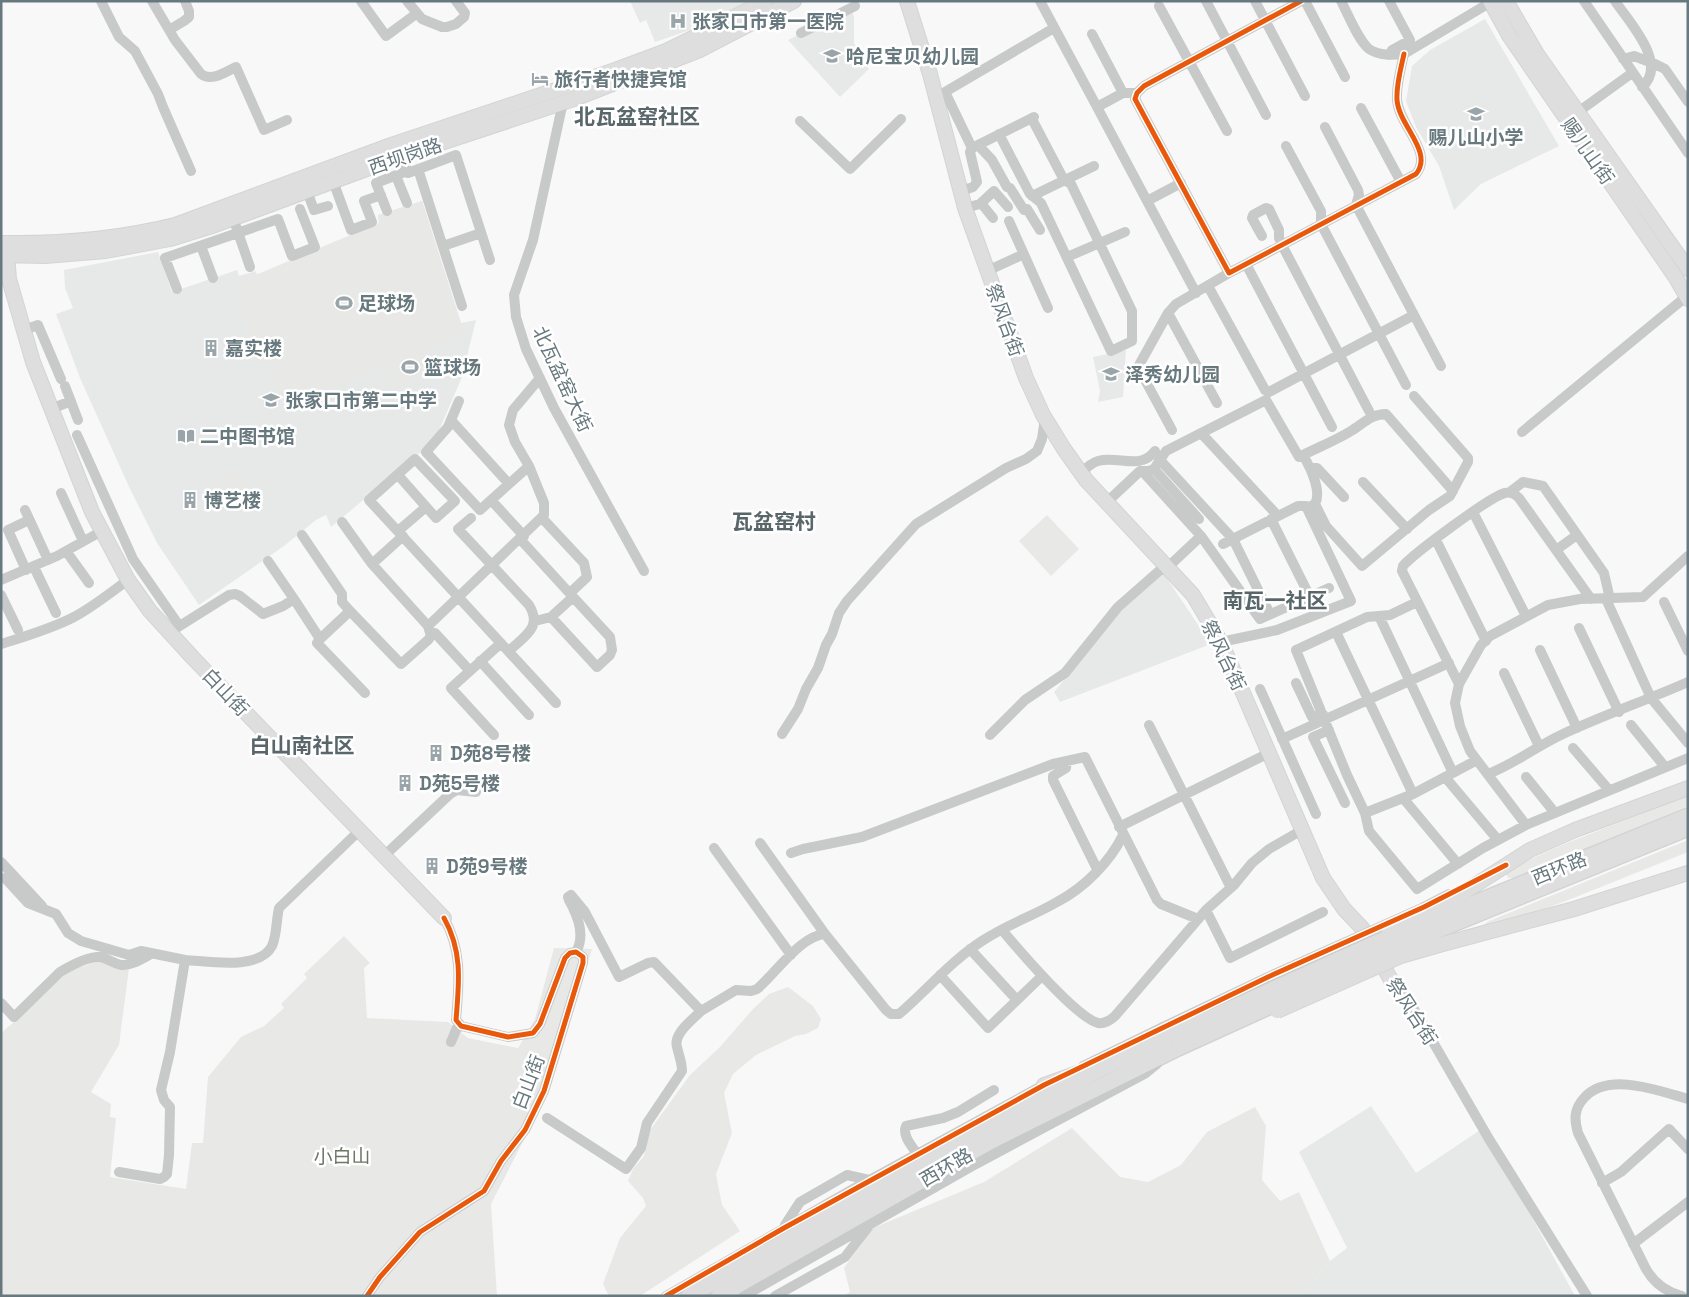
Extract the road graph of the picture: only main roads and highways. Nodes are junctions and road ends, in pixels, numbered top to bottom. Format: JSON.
{"nodes":[{"id":1,"x":794,"y":1,"type":"edge"},
{"id":2,"x":907,"y":1,"type":"edge"},
{"id":3,"x":1506,"y":1,"type":"edge"},
{"id":4,"x":1490,"y":2,"type":"edge"},
{"id":5,"x":759,"y":3,"type":"edge"},
{"id":6,"x":560,"y":96,"type":"junction"},
{"id":7,"x":204,"y":222,"type":"junction"},
{"id":8,"x":4,"y":249,"type":"edge"},
{"id":9,"x":1688,"y":269,"type":"edge"},
{"id":10,"x":1687,"y":297,"type":"edge"},
{"id":11,"x":1688,"y":788,"type":"edge"},
{"id":12,"x":1688,"y":816,"type":"edge"},
{"id":13,"x":1688,"y":828,"type":"edge"},
{"id":14,"x":1688,"y":873,"type":"edge"},
{"id":15,"x":444,"y":918,"type":"road end"},
{"id":16,"x":1431,"y":924,"type":"junction"},
{"id":17,"x":1391,"y":980,"type":"road end"},
{"id":18,"x":1170,"y":1037,"type":"junction"},
{"id":19,"x":1133,"y":1054,"type":"junction"},
{"id":20,"x":1044,"y":1085,"type":"road end"},
{"id":21,"x":689,"y":1296,"type":"edge"},
{"id":22,"x":718,"y":1296,"type":"edge"}],
"edges":[{"from":1,"to":6,"type":"main road","name":"西坝岗路"},
{"from":2,"to":17,"type":"main road","name":"祭风台街"},
{"from":3,"to":9,"type":"main road","name":"赐儿山街"},
{"from":4,"to":10,"type":"main road","name":"赐儿山街"},
{"from":5,"to":6,"type":"main road","name":"西坝岗路"},
{"from":6,"to":7,"type":"main road","name":"西坝岗路"},
{"from":6,"to":7,"type":"main road","name":"西坝岗路"},
{"from":7,"to":8,"type":"main road","name":"西坝岗路"},
{"from":7,"to":8,"type":"main road","name":"西坝岗路"},
{"from":8,"to":15,"type":"main road","name":"白山街"},
{"from":11,"to":16,"type":"main road"},
{"from":12,"to":16,"type":"highway","name":"西环路"},
{"from":13,"to":16,"type":"highway","name":"西环路"},
{"from":14,"to":16,"type":"main road"},
{"from":16,"to":18,"type":"highway","bridge":true},
{"from":16,"to":18,"type":"main road","bridge":true},
{"from":18,"to":19,"type":"highway","name":"西环路"},
{"from":18,"to":22,"type":"highway","name":"西环路"},
{"from":19,"to":20,"type":"main road"},
{"from":19,"to":21,"type":"highway","name":"西环路"}]}
